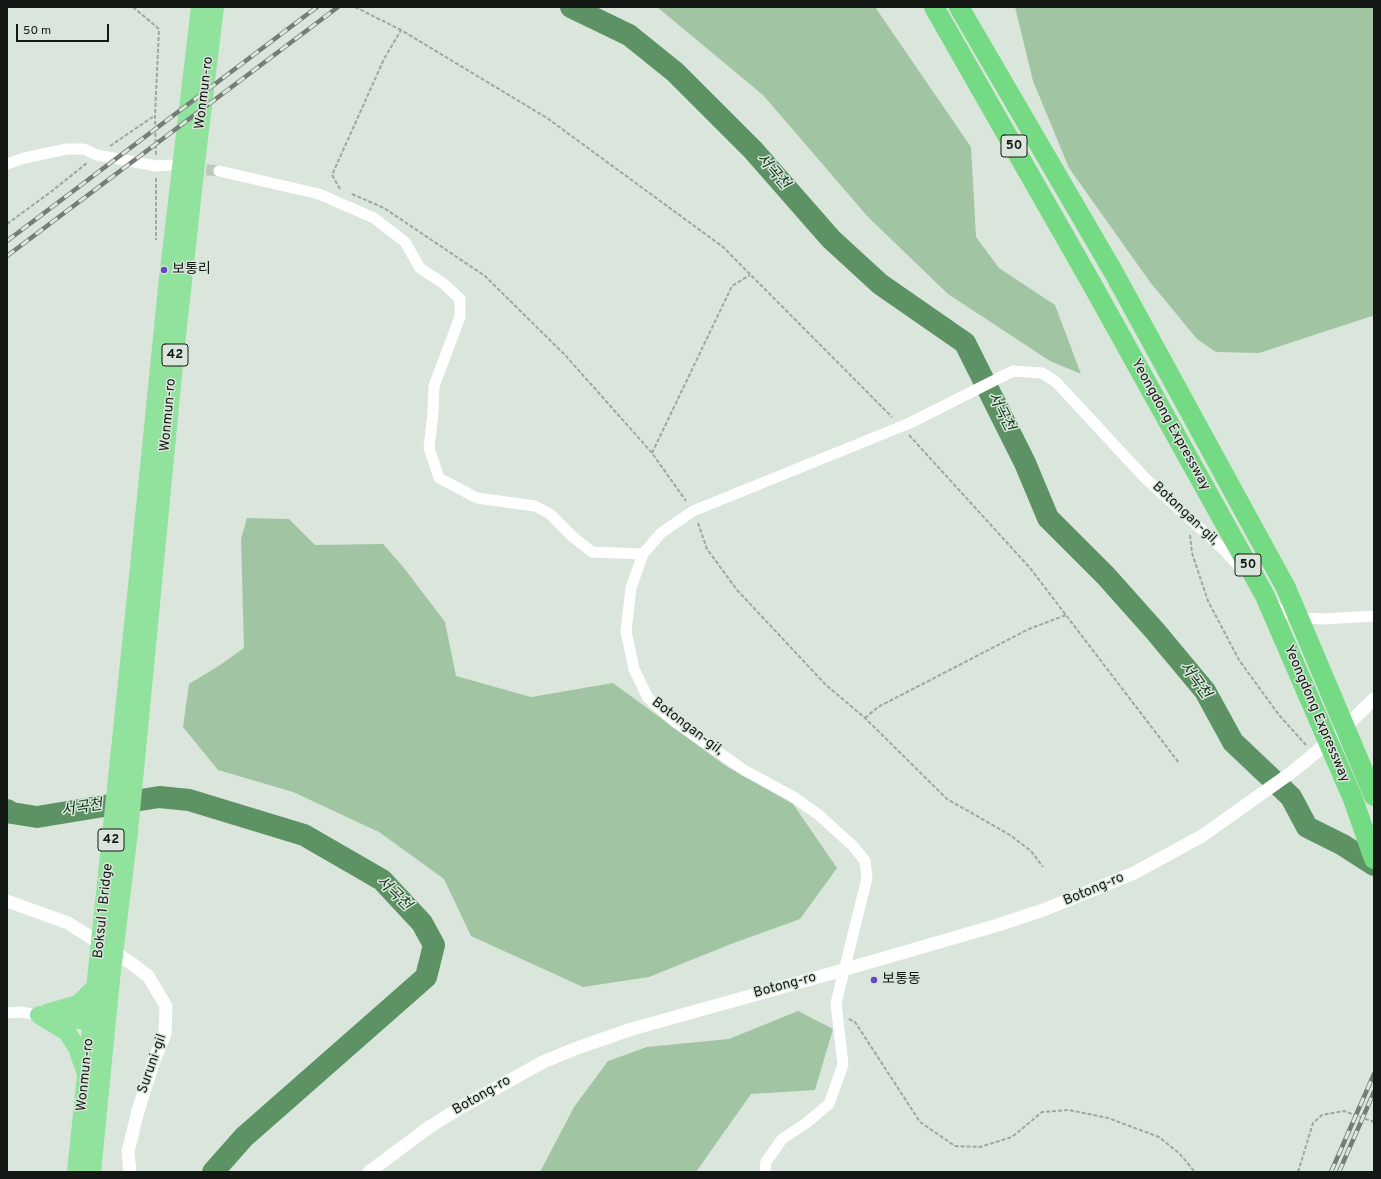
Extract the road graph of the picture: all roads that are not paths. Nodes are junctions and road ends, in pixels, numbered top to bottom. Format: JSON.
{"nodes":[{"id":1,"x":200,"y":7,"type":"edge"},
{"id":2,"x":215,"y":7,"type":"edge"},
{"id":3,"x":934,"y":7,"type":"edge"},
{"id":4,"x":959,"y":7,"type":"edge"},
{"id":5,"x":7,"y":164,"type":"edge"},
{"id":6,"x":169,"y":165,"type":"dead end"},
{"id":7,"x":220,"y":171,"type":"tunnel mouth"},
{"id":8,"x":642,"y":554,"type":"junction"},
{"id":9,"x":1374,"y":616,"type":"edge"},
{"id":10,"x":1374,"y":699,"type":"edge"},
{"id":11,"x":133,"y":702,"type":"junction"},
{"id":12,"x":1374,"y":796,"type":"edge"},
{"id":13,"x":1374,"y":858,"type":"edge"},
{"id":14,"x":7,"y":901,"type":"edge"},
{"id":15,"x":101,"y":981,"type":"junction"},
{"id":16,"x":7,"y":1013,"type":"edge"},
{"id":17,"x":39,"y":1015,"type":"junction"},
{"id":18,"x":99,"y":1023,"type":"junction"},
{"id":19,"x":86,"y":1076,"type":"junction"},
{"id":20,"x":76,"y":1172,"type":"edge"},
{"id":21,"x":92,"y":1172,"type":"edge"},
{"id":22,"x":130,"y":1172,"type":"edge"},
{"id":23,"x":369,"y":1172,"type":"edge"},
{"id":24,"x":765,"y":1172,"type":"edge"}],
"edges":[{"from":1,"to":11,"type":"highway","name":"Wonmun-ro","number":"42"},
{"from":2,"to":11,"type":"highway","name":"Wonmun-ro","number":"42"},
{"from":3,"to":13,"type":"highway","name":"Yeongdong Expressway","number":"50"},
{"from":4,"to":12,"type":"highway","name":"Yeongdong Expressway","number":"50"},
{"from":5,"to":6,"type":"street"},
{"from":7,"to":8,"type":"street"},
{"from":8,"to":9,"type":"street","name":"Botongan-gil,"},
{"from":8,"to":24,"type":"street","name":"Botongan-gil,"},
{"from":10,"to":23,"type":"street","name":"Botong-ro"},
{"from":11,"to":15,"type":"highway","name":"Boksul 1 Bridge","number":"42"},
{"from":14,"to":22,"type":"street","name":"Suruni-gil"},
{"from":15,"to":17,"type":"highway"},
{"from":15,"to":18,"type":"highway","name":"Wonmun-ro","number":"42"},
{"from":16,"to":17,"type":"street"},
{"from":17,"to":18,"type":"highway"},
{"from":17,"to":19,"type":"highway"},
{"from":18,"to":19,"type":"highway","name":"Wonmun-ro","number":"42"},
{"from":18,"to":21,"type":"highway","name":"Wonmun-ro","number":"42"},
{"from":19,"to":20,"type":"highway","name":"Wonmun-ro","number":"42"}]}
